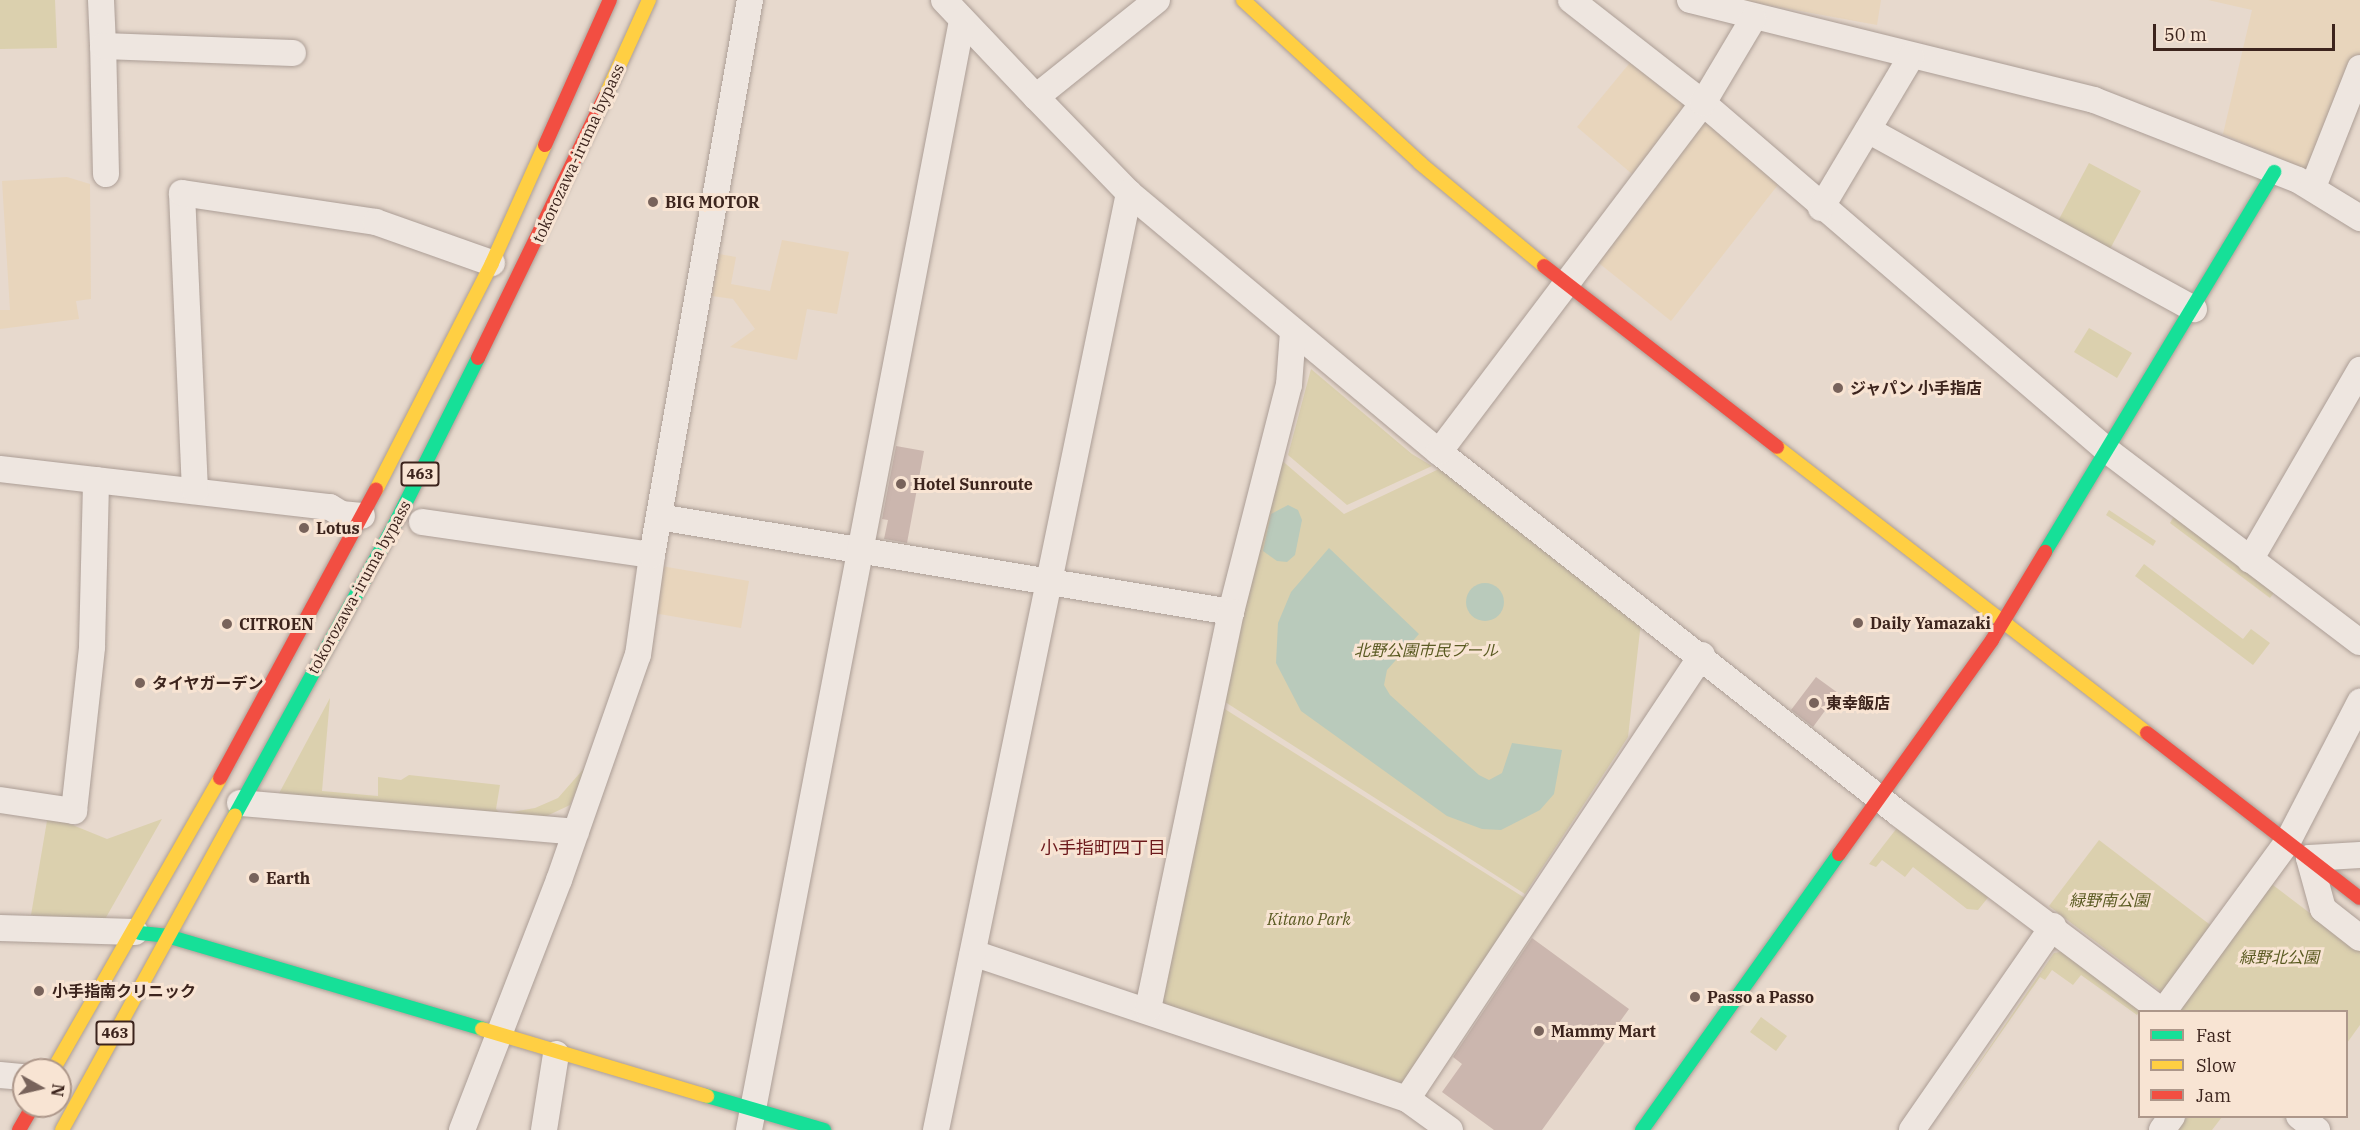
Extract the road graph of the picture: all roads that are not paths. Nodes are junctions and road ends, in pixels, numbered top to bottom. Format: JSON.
{"nodes":[{"id":1,"x":101,"y":0,"type":"edge"},
{"id":2,"x":610,"y":0,"type":"edge"},
{"id":3,"x":649,"y":0,"type":"edge"},
{"id":4,"x":750,"y":0,"type":"edge"},
{"id":5,"x":944,"y":0,"type":"edge"},
{"id":6,"x":1157,"y":0,"type":"edge"},
{"id":7,"x":1243,"y":0,"type":"edge"},
{"id":8,"x":1571,"y":0,"type":"edge"},
{"id":9,"x":1690,"y":0,"type":"edge"},
{"id":10,"x":1753,"y":19,"type":"junction"},
{"id":11,"x":962,"y":21,"type":"junction"},
{"id":12,"x":103,"y":46,"type":"junction"},
{"id":13,"x":293,"y":53,"type":"dead end"},
{"id":14,"x":1911,"y":57,"type":"junction"},
{"id":15,"x":2360,"y":69,"type":"edge"},
{"id":16,"x":1036,"y":97,"type":"junction"},
{"id":17,"x":1703,"y":103,"type":"junction"},
{"id":18,"x":1868,"y":130,"type":"junction"},
{"id":19,"x":2274,"y":172,"type":"junction"},
{"id":20,"x":106,"y":174,"type":"dead end"},
{"id":21,"x":2313,"y":187,"type":"junction"},
{"id":22,"x":1129,"y":193,"type":"junction"},
{"id":23,"x":1821,"y":208,"type":"junction"},
{"id":24,"x":2360,"y":218,"type":"edge"},
{"id":25,"x":492,"y":263,"type":"junction"},
{"id":26,"x":1564,"y":283,"type":"junction"},
{"id":27,"x":2194,"y":309,"type":"junction"},
{"id":28,"x":1293,"y":332,"type":"junction"},
{"id":29,"x":2360,"y":370,"type":"edge"},
{"id":30,"x":2108,"y":451,"type":"junction"},
{"id":31,"x":1439,"y":452,"type":"junction"},
{"id":32,"x":0,"y":469,"type":"edge"},
{"id":33,"x":96,"y":480,"type":"junction"},
{"id":34,"x":195,"y":491,"type":"junction"},
{"id":35,"x":362,"y":516,"type":"junction"},
{"id":36,"x":659,"y":517,"type":"junction"},
{"id":37,"x":422,"y":522,"type":"dead end"},
{"id":38,"x":860,"y":551,"type":"junction"},
{"id":39,"x":651,"y":555,"type":"junction"},
{"id":40,"x":2250,"y":560,"type":"junction"},
{"id":41,"x":1049,"y":581,"type":"junction"},
{"id":42,"x":1231,"y":612,"type":"junction"},
{"id":43,"x":2004,"y":621,"type":"junction"},
{"id":44,"x":2360,"y":642,"type":"edge"},
{"id":45,"x":1702,"y":655,"type":"junction"},
{"id":46,"x":2360,"y":702,"type":"edge"},
{"id":47,"x":1879,"y":798,"type":"junction"},
{"id":48,"x":0,"y":800,"type":"edge"},
{"id":49,"x":240,"y":802,"type":"junction"},
{"id":50,"x":576,"y":832,"type":"junction"},
{"id":51,"x":2288,"y":841,"type":"junction"},
{"id":52,"x":2360,"y":855,"type":"edge"},
{"id":53,"x":2309,"y":858,"type":"junction"},
{"id":54,"x":2360,"y":898,"type":"edge"},
{"id":55,"x":2053,"y":926,"type":"junction"},
{"id":56,"x":0,"y":928,"type":"edge"},
{"id":57,"x":135,"y":932,"type":"junction"},
{"id":58,"x":167,"y":936,"type":"junction"},
{"id":59,"x":2360,"y":938,"type":"edge"},
{"id":60,"x":973,"y":953,"type":"junction"},
{"id":61,"x":1149,"y":1008,"type":"junction"},
{"id":62,"x":2162,"y":1010,"type":"edge"},
{"id":63,"x":2164,"y":1010,"type":"edge"},
{"id":64,"x":497,"y":1037,"type":"junction"},
{"id":65,"x":556,"y":1054,"type":"junction"},
{"id":66,"x":60,"y":1058,"type":"edge"},
{"id":67,"x":1407,"y":1099,"type":"junction"},
{"id":68,"x":2302,"y":1118,"type":"edge"},
{"id":69,"x":750,"y":1120,"type":"edge"},
{"id":70,"x":62,"y":1130,"type":"edge"},
{"id":71,"x":462,"y":1130,"type":"edge"},
{"id":72,"x":544,"y":1130,"type":"edge"},
{"id":73,"x":824,"y":1130,"type":"edge"},
{"id":74,"x":936,"y":1130,"type":"edge"},
{"id":75,"x":1450,"y":1130,"type":"edge"},
{"id":76,"x":1642,"y":1130,"type":"edge"},
{"id":77,"x":1912,"y":1130,"type":"edge"},
{"id":78,"x":2317,"y":1130,"type":"edge"}],
"edges":[{"from":1,"to":12,"type":"street"},
{"from":2,"to":25,"type":"main road","name":"tokorozawa-iruma bypass","number":"463"},
{"from":3,"to":49,"type":"main road","name":"tokorozawa-iruma bypass","number":"463"},
{"from":4,"to":36,"type":"street"},
{"from":5,"to":11,"type":"street"},
{"from":6,"to":16,"type":"street"},
{"from":7,"to":26,"type":"main road"},
{"from":8,"to":17,"type":"street"},
{"from":9,"to":10,"type":"street"},
{"from":10,"to":14,"type":"street"},
{"from":10,"to":17,"type":"street"},
{"from":11,"to":16,"type":"street"},
{"from":11,"to":38,"type":"street"},
{"from":12,"to":13,"type":"street"},
{"from":12,"to":20,"type":"street"},
{"from":14,"to":18,"type":"street"},
{"from":14,"to":19,"type":"street"},
{"from":15,"to":21,"type":"street"},
{"from":16,"to":22,"type":"street"},
{"from":17,"to":23,"type":"street"},
{"from":17,"to":26,"type":"street"},
{"from":18,"to":23,"type":"street"},
{"from":18,"to":27,"type":"street"},
{"from":19,"to":21,"type":"street"},
{"from":19,"to":27,"type":"main road"},
{"from":21,"to":24,"type":"street"},
{"from":22,"to":28,"type":"street"},
{"from":22,"to":41,"type":"street"},
{"from":23,"to":30,"type":"street"},
{"from":25,"to":34,"type":"street"},
{"from":25,"to":35,"type":"main road","name":"tokorozawa-iruma bypass","number":"463"},
{"from":26,"to":31,"type":"street"},
{"from":26,"to":43,"type":"main road"},
{"from":27,"to":30,"type":"main road"},
{"from":28,"to":31,"type":"street"},
{"from":28,"to":42,"type":"street"},
{"from":29,"to":40,"type":"street"},
{"from":30,"to":40,"type":"street"},
{"from":30,"to":43,"type":"main road"},
{"from":31,"to":45,"type":"street"},
{"from":32,"to":33,"type":"street"},
{"from":33,"to":34,"type":"street"},
{"from":33,"to":48,"type":"street"},
{"from":34,"to":35,"type":"street"},
{"from":35,"to":57,"type":"main road","name":"tokorozawa-iruma bypass","number":"463"},
{"from":36,"to":38,"type":"street"},
{"from":36,"to":39,"type":"street"},
{"from":37,"to":39,"type":"street"},
{"from":38,"to":41,"type":"street"},
{"from":38,"to":69,"type":"street"},
{"from":39,"to":50,"type":"street"},
{"from":40,"to":44,"type":"street"},
{"from":41,"to":42,"type":"street"},
{"from":41,"to":60,"type":"street"},
{"from":42,"to":61,"type":"street"},
{"from":43,"to":47,"type":"main road"},
{"from":43,"to":51,"type":"main road"},
{"from":45,"to":47,"type":"street"},
{"from":45,"to":67,"type":"street"},
{"from":46,"to":51,"type":"street"},
{"from":47,"to":55,"type":"street"},
{"from":47,"to":76,"type":"main road"},
{"from":49,"to":50,"type":"street"},
{"from":49,"to":58,"type":"main road","name":"tokorozawa-iruma bypass","number":"463"},
{"from":50,"to":64,"type":"street"},
{"from":51,"to":53,"type":"main road"},
{"from":51,"to":63,"type":"street"},
{"from":52,"to":53,"type":"street"},
{"from":53,"to":54,"type":"main road"},
{"from":53,"to":59,"type":"street"},
{"from":55,"to":62,"type":"street"},
{"from":55,"to":77,"type":"street"},
{"from":56,"to":57,"type":"street"},
{"from":57,"to":58,"type":"main road"},
{"from":57,"to":66,"type":"main road","name":"tokorozawa-iruma bypass","number":"463"},
{"from":58,"to":64,"type":"main road"},
{"from":58,"to":70,"type":"main road","name":"tokorozawa-iruma bypass","number":"463"},
{"from":60,"to":61,"type":"street"},
{"from":60,"to":74,"type":"street"},
{"from":61,"to":67,"type":"street"},
{"from":64,"to":65,"type":"main road"},
{"from":64,"to":71,"type":"street"},
{"from":65,"to":69,"type":"main road"},
{"from":65,"to":72,"type":"street"},
{"from":67,"to":75,"type":"street"},
{"from":68,"to":78,"type":"street"},
{"from":69,"to":73,"type":"main road"}]}
